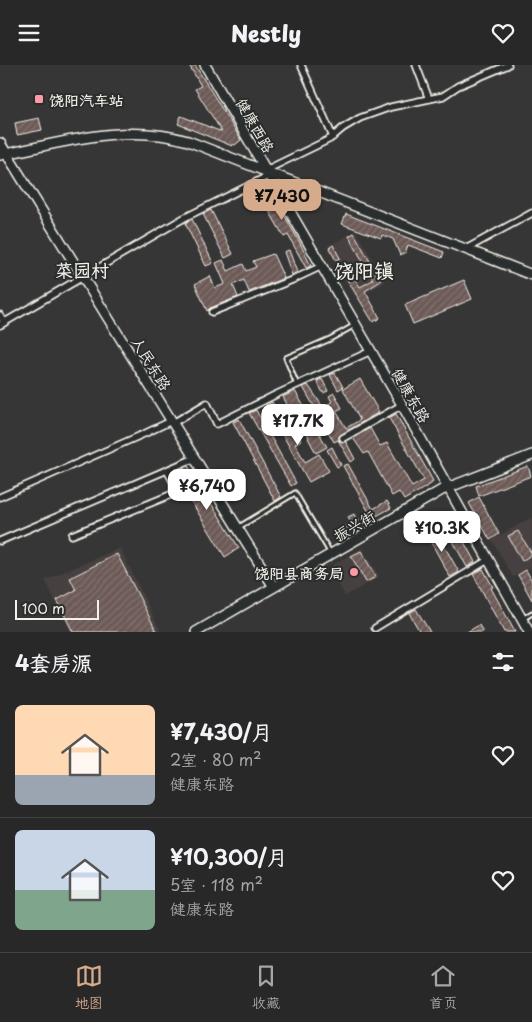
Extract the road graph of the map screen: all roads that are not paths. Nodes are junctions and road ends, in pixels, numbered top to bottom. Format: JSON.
{"nodes":[{"id":1,"x":205,"y":65,"type":"edge"},
{"id":2,"x":301,"y":65,"type":"edge"},
{"id":3,"x":416,"y":65,"type":"edge"},
{"id":4,"x":508,"y":65,"type":"edge"},
{"id":5,"x":429,"y":99,"type":"junction"},
{"id":6,"x":333,"y":137,"type":"junction"},
{"id":7,"x":0,"y":143,"type":"edge"},
{"id":8,"x":3,"y":154,"type":"edge"},
{"id":9,"x":268,"y":173,"type":"junction"},
{"id":10,"x":532,"y":213,"type":"edge"},
{"id":11,"x":466,"y":249,"type":"junction"},
{"id":12,"x":322,"y":266,"type":"junction"},
{"id":13,"x":532,"y":275,"type":"edge"},
{"id":14,"x":84,"y":278,"type":"junction"},
{"id":15,"x":212,"y":312,"type":"dead end"},
{"id":16,"x":0,"y":315,"type":"edge"},
{"id":17,"x":2,"y":324,"type":"edge"},
{"id":18,"x":356,"y":325,"type":"junction"},
{"id":19,"x":371,"y":351,"type":"junction"},
{"id":20,"x":297,"y":385,"type":"junction"},
{"id":21,"x":402,"y":405,"type":"junction"},
{"id":22,"x":172,"y":422,"type":"junction"},
{"id":23,"x":343,"y":438,"type":"dead end"},
{"id":24,"x":532,"y":455,"type":"edge"},
{"id":25,"x":195,"y":458,"type":"junction"},
{"id":26,"x":167,"y":470,"type":"junction"},
{"id":27,"x":448,"y":487,"type":"junction"},
{"id":28,"x":0,"y":497,"type":"edge"},
{"id":29,"x":237,"y":528,"type":"junction"},
{"id":30,"x":72,"y":535,"type":"dead end"},
{"id":31,"x":0,"y":541,"type":"edge"},
{"id":32,"x":331,"y":554,"type":"junction"},
{"id":33,"x":488,"y":560,"type":"junction"},
{"id":34,"x":274,"y":587,"type":"junction"},
{"id":35,"x":532,"y":613,"type":"edge"},
{"id":36,"x":522,"y":619,"type":"junction"},
{"id":37,"x":375,"y":628,"type":"dead end"},
{"id":38,"x":196,"y":632,"type":"edge"},
{"id":39,"x":528,"y":632,"type":"edge"}],
"edges":[{"from":1,"to":9,"type":"street","name":"健康西路"},
{"from":2,"to":6,"type":"street"},
{"from":3,"to":5,"type":"street"},
{"from":4,"to":5,"type":"street"},
{"from":5,"to":6,"type":"street"},
{"from":6,"to":9,"type":"street"},
{"from":7,"to":8,"type":"street","name":"人民东路"},
{"from":8,"to":9,"type":"street"},
{"from":8,"to":14,"type":"street","name":"人民东路"},
{"from":9,"to":11,"type":"street"},
{"from":9,"to":12,"type":"street","name":"健康东路"},
{"from":9,"to":14,"type":"street"},
{"from":10,"to":11,"type":"street"},
{"from":11,"to":13,"type":"street"},
{"from":12,"to":15,"type":"street"},
{"from":12,"to":18,"type":"street","name":"健康东路"},
{"from":14,"to":17,"type":"street"},
{"from":14,"to":22,"type":"street","name":"人民东路"},
{"from":16,"to":17,"type":"street"},
{"from":18,"to":19,"type":"street","name":"健康东路"},
{"from":18,"to":20,"type":"lane"},
{"from":19,"to":20,"type":"street"},
{"from":19,"to":21,"type":"street","name":"健康东路"},
{"from":20,"to":22,"type":"street"},
{"from":21,"to":23,"type":"street"},
{"from":21,"to":27,"type":"street","name":"健康东路"},
{"from":22,"to":25,"type":"street","name":"人民东路"},
{"from":22,"to":28,"type":"street"},
{"from":24,"to":27,"type":"street","name":"振兴街"},
{"from":25,"to":26,"type":"street"},
{"from":25,"to":29,"type":"street","name":"人民东路"},
{"from":26,"to":30,"type":"street"},
{"from":26,"to":31,"type":"street"},
{"from":27,"to":32,"type":"street","name":"振兴街"},
{"from":27,"to":33,"type":"street","name":"健康东路"},
{"from":29,"to":32,"type":"lane"},
{"from":29,"to":34,"type":"street","name":"人民东路"},
{"from":32,"to":34,"type":"street","name":"振兴街"},
{"from":33,"to":36,"type":"street","name":"健康东路"},
{"from":33,"to":37,"type":"street"},
{"from":34,"to":38,"type":"street","name":"振兴街"},
{"from":35,"to":36,"type":"lane"},
{"from":36,"to":39,"type":"street","name":"健康东路"}]}
